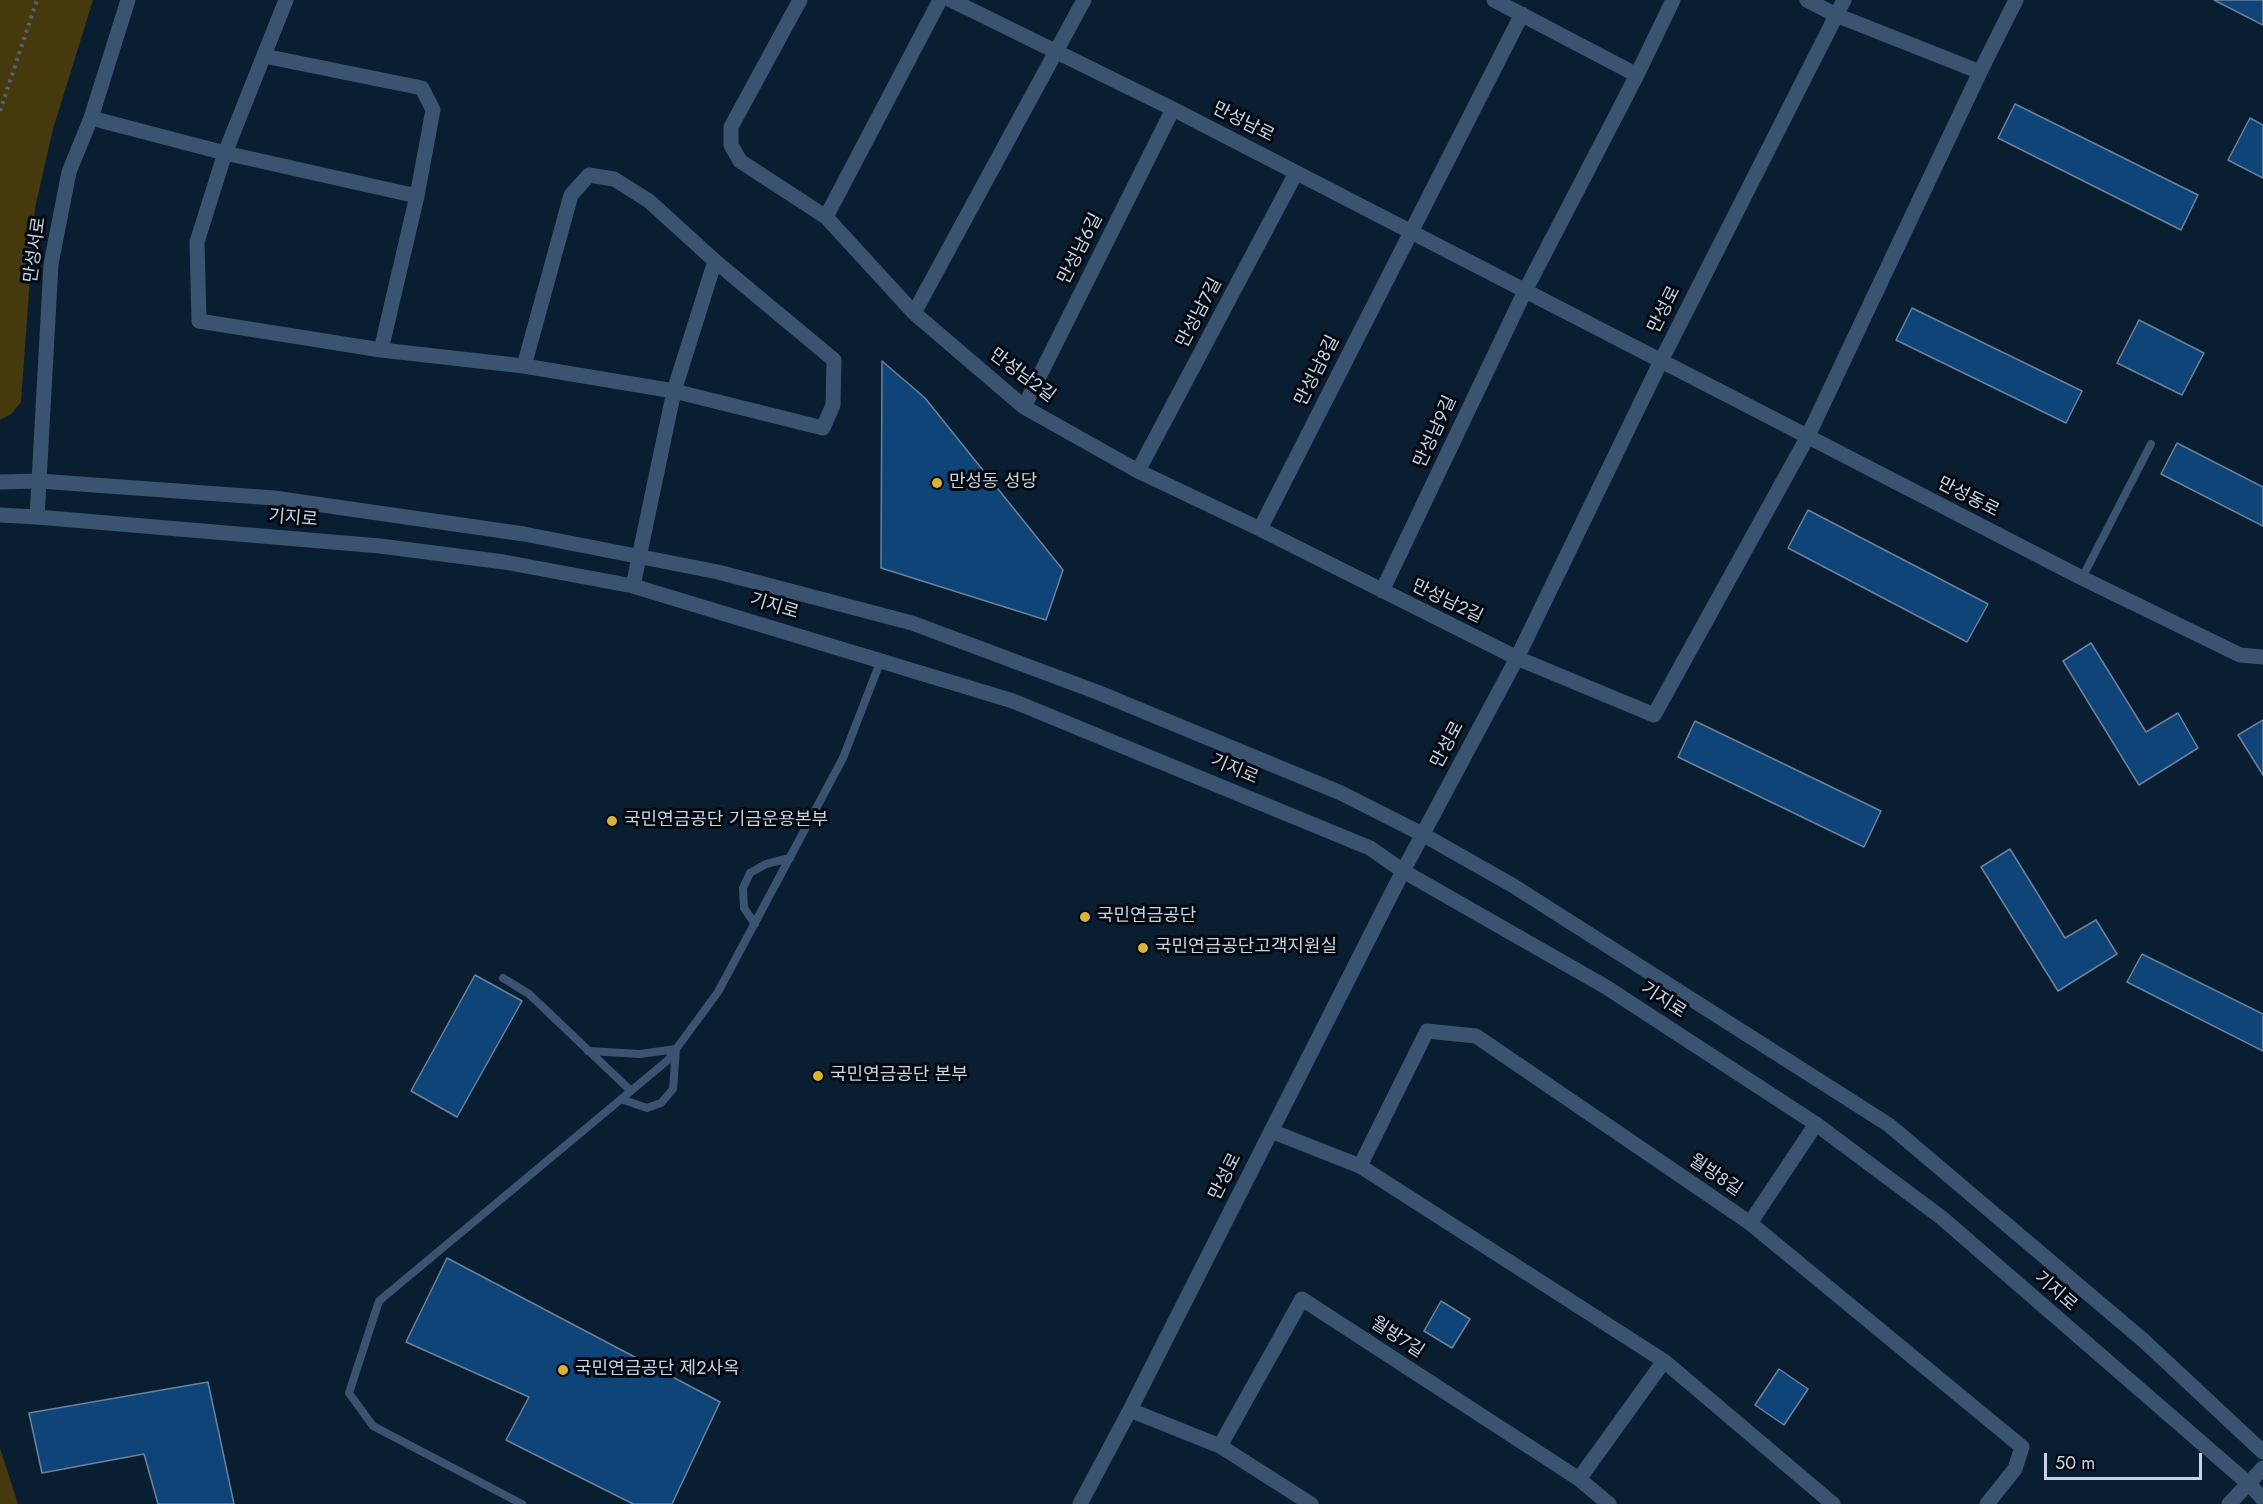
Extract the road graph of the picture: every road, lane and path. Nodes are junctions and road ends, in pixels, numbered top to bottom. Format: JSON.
{"nodes":[{"id":1,"x":37,"y":0,"type":"edge"},
{"id":2,"x":128,"y":0,"type":"edge"},
{"id":3,"x":286,"y":0,"type":"edge"},
{"id":4,"x":800,"y":0,"type":"edge"},
{"id":5,"x":940,"y":0,"type":"edge"},
{"id":6,"x":951,"y":0,"type":"edge"},
{"id":7,"x":1084,"y":0,"type":"edge"},
{"id":8,"x":1494,"y":0,"type":"edge"},
{"id":9,"x":1673,"y":0,"type":"edge"},
{"id":10,"x":1807,"y":0,"type":"edge"},
{"id":11,"x":1844,"y":0,"type":"edge"},
{"id":12,"x":2016,"y":0,"type":"edge"},
{"id":13,"x":1522,"y":14,"type":"junction"},
{"id":14,"x":1836,"y":15,"type":"junction"},
{"id":15,"x":1057,"y":51,"type":"junction"},
{"id":16,"x":264,"y":56,"type":"junction"},
{"id":17,"x":1980,"y":72,"type":"junction"},
{"id":18,"x":1637,"y":75,"type":"junction"},
{"id":19,"x":1173,"y":109,"type":"junction"},
{"id":20,"x":0,"y":111,"type":"edge"},
{"id":21,"x":91,"y":118,"type":"junction"},
{"id":22,"x":225,"y":153,"type":"junction"},
{"id":23,"x":1296,"y":173,"type":"junction"},
{"id":24,"x":417,"y":196,"type":"junction"},
{"id":25,"x":826,"y":217,"type":"junction"},
{"id":26,"x":1410,"y":232,"type":"junction"},
{"id":27,"x":714,"y":261,"type":"junction"},
{"id":28,"x":1525,"y":291,"type":"junction"},
{"id":29,"x":914,"y":313,"type":"junction"},
{"id":30,"x":381,"y":350,"type":"junction"},
{"id":31,"x":1661,"y":361,"type":"junction"},
{"id":32,"x":524,"y":366,"type":"junction"},
{"id":33,"x":674,"y":391,"type":"junction"},
{"id":34,"x":1024,"y":407,"type":"junction"},
{"id":35,"x":1807,"y":438,"type":"junction"},
{"id":36,"x":2151,"y":444,"type":"dead end"},
{"id":37,"x":1138,"y":471,"type":"junction"},
{"id":38,"x":39,"y":481,"type":"junction"},
{"id":39,"x":0,"y":482,"type":"edge"},
{"id":40,"x":0,"y":515,"type":"edge"},
{"id":41,"x":37,"y":516,"type":"junction"},
{"id":42,"x":1260,"y":529,"type":"junction"},
{"id":43,"x":639,"y":557,"type":"junction"},
{"id":44,"x":2082,"y":578,"type":"junction"},
{"id":45,"x":633,"y":586,"type":"junction"},
{"id":46,"x":1382,"y":591,"type":"junction"},
{"id":47,"x":2263,"y":657,"type":"edge"},
{"id":48,"x":1517,"y":658,"type":"junction"},
{"id":49,"x":881,"y":659,"type":"junction"},
{"id":50,"x":1422,"y":834,"type":"junction"},
{"id":51,"x":790,"y":858,"type":"junction"},
{"id":52,"x":1403,"y":871,"type":"junction"},
{"id":53,"x":754,"y":924,"type":"junction"},
{"id":54,"x":502,"y":978,"type":"dead end"},
{"id":55,"x":676,"y":1049,"type":"junction"},
{"id":56,"x":588,"y":1051,"type":"junction"},
{"id":57,"x":630,"y":1091,"type":"junction"},
{"id":58,"x":621,"y":1099,"type":"junction"},
{"id":59,"x":1816,"y":1124,"type":"junction"},
{"id":60,"x":1271,"y":1131,"type":"junction"},
{"id":61,"x":1360,"y":1166,"type":"junction"},
{"id":62,"x":1750,"y":1223,"type":"junction"},
{"id":63,"x":1664,"y":1361,"type":"junction"},
{"id":64,"x":1130,"y":1410,"type":"junction"},
{"id":65,"x":1221,"y":1446,"type":"junction"},
{"id":66,"x":2263,"y":1452,"type":"edge"},
{"id":67,"x":2263,"y":1468,"type":"edge"},
{"id":68,"x":1579,"y":1479,"type":"junction"},
{"id":69,"x":2249,"y":1484,"type":"junction"},
{"id":70,"x":2263,"y":1499,"type":"edge"},
{"id":71,"x":522,"y":1504,"type":"edge"},
{"id":72,"x":1080,"y":1504,"type":"edge"},
{"id":73,"x":1311,"y":1504,"type":"edge"},
{"id":74,"x":1609,"y":1504,"type":"edge"},
{"id":75,"x":1833,"y":1504,"type":"edge"},
{"id":76,"x":1987,"y":1504,"type":"edge"},
{"id":77,"x":2229,"y":1504,"type":"edge"}],
"edges":[{"from":1,"to":20,"type":"path"},
{"from":2,"to":21,"type":"street","name":"만성서로"},
{"from":3,"to":16,"type":"street"},
{"from":4,"to":25,"type":"street","name":"만성남2길"},
{"from":5,"to":25,"type":"street"},
{"from":6,"to":15,"type":"street","name":"만성남로"},
{"from":7,"to":15,"type":"street"},
{"from":8,"to":13,"type":"street"},
{"from":9,"to":18,"type":"street"},
{"from":10,"to":14,"type":"street"},
{"from":11,"to":14,"type":"street","name":"만성로"},
{"from":12,"to":17,"type":"street"},
{"from":13,"to":18,"type":"street"},
{"from":13,"to":26,"type":"street"},
{"from":14,"to":17,"type":"street"},
{"from":14,"to":31,"type":"street","name":"만성로"},
{"from":15,"to":19,"type":"street","name":"만성남로"},
{"from":15,"to":29,"type":"street"},
{"from":16,"to":22,"type":"street"},
{"from":16,"to":24,"type":"street"},
{"from":17,"to":35,"type":"street"},
{"from":18,"to":28,"type":"street"},
{"from":19,"to":23,"type":"street","name":"만성남로"},
{"from":19,"to":34,"type":"street","name":"만성남6길"},
{"from":21,"to":22,"type":"street"},
{"from":21,"to":38,"type":"street","name":"만성서로"},
{"from":22,"to":24,"type":"street"},
{"from":22,"to":30,"type":"street"},
{"from":23,"to":26,"type":"street","name":"만성남로"},
{"from":23,"to":37,"type":"street","name":"만성남7길"},
{"from":24,"to":30,"type":"street"},
{"from":25,"to":29,"type":"street","name":"만성남2길"},
{"from":26,"to":28,"type":"street","name":"만성남로"},
{"from":26,"to":42,"type":"street","name":"만성남8길"},
{"from":27,"to":32,"type":"street"},
{"from":27,"to":33,"type":"street"},
{"from":27,"to":33,"type":"street"},
{"from":28,"to":31,"type":"street","name":"만성남로"},
{"from":28,"to":46,"type":"street","name":"만성남9길"},
{"from":29,"to":34,"type":"street","name":"만성남2길"},
{"from":30,"to":32,"type":"street"},
{"from":31,"to":35,"type":"street","name":"만성동로"},
{"from":31,"to":48,"type":"street","name":"만성로"},
{"from":32,"to":33,"type":"street"},
{"from":33,"to":43,"type":"street"},
{"from":34,"to":37,"type":"street","name":"만성남2길"},
{"from":35,"to":44,"type":"street","name":"만성동로"},
{"from":35,"to":48,"type":"street","name":"만성남2길"},
{"from":36,"to":44,"type":"lane"},
{"from":37,"to":42,"type":"street","name":"만성남2길"},
{"from":38,"to":39,"type":"street","name":"기지로"},
{"from":38,"to":41,"type":"street","name":"만성서로"},
{"from":38,"to":43,"type":"street","name":"기지로"},
{"from":40,"to":41,"type":"street","name":"기지로"},
{"from":41,"to":45,"type":"street","name":"기지로"},
{"from":42,"to":46,"type":"street","name":"만성남2길"},
{"from":43,"to":45,"type":"street"},
{"from":43,"to":50,"type":"street","name":"기지로"},
{"from":44,"to":47,"type":"street","name":"만성동로"},
{"from":45,"to":49,"type":"street","name":"기지로"},
{"from":46,"to":48,"type":"street","name":"만성남2길"},
{"from":48,"to":50,"type":"street","name":"만성로"},
{"from":49,"to":51,"type":"lane"},
{"from":49,"to":52,"type":"street","name":"기지로"},
{"from":50,"to":52,"type":"street","name":"만성로"},
{"from":50,"to":66,"type":"street","name":"기지로"},
{"from":51,"to":53,"type":"lane"},
{"from":51,"to":53,"type":"lane"},
{"from":52,"to":59,"type":"street","name":"기지로"},
{"from":52,"to":60,"type":"street","name":"만성로"},
{"from":53,"to":55,"type":"lane"},
{"from":54,"to":56,"type":"lane"},
{"from":55,"to":56,"type":"lane"},
{"from":55,"to":57,"type":"lane"},
{"from":55,"to":58,"type":"lane"},
{"from":56,"to":57,"type":"lane"},
{"from":57,"to":58,"type":"lane"},
{"from":58,"to":71,"type":"lane"},
{"from":59,"to":62,"type":"street"},
{"from":59,"to":69,"type":"street","name":"기지로"},
{"from":60,"to":61,"type":"street"},
{"from":60,"to":64,"type":"street","name":"만성로"},
{"from":61,"to":62,"type":"street","name":"월방8길"},
{"from":61,"to":63,"type":"street"},
{"from":62,"to":76,"type":"street","name":"월방8길"},
{"from":63,"to":68,"type":"street"},
{"from":63,"to":75,"type":"street"},
{"from":64,"to":65,"type":"street"},
{"from":64,"to":72,"type":"street","name":"만성로"},
{"from":65,"to":68,"type":"street","name":"월방7길"},
{"from":65,"to":73,"type":"street"},
{"from":67,"to":69,"type":"street"},
{"from":68,"to":74,"type":"street","name":"월방7길"},
{"from":69,"to":70,"type":"street","name":"기지로"},
{"from":69,"to":77,"type":"street"}]}
